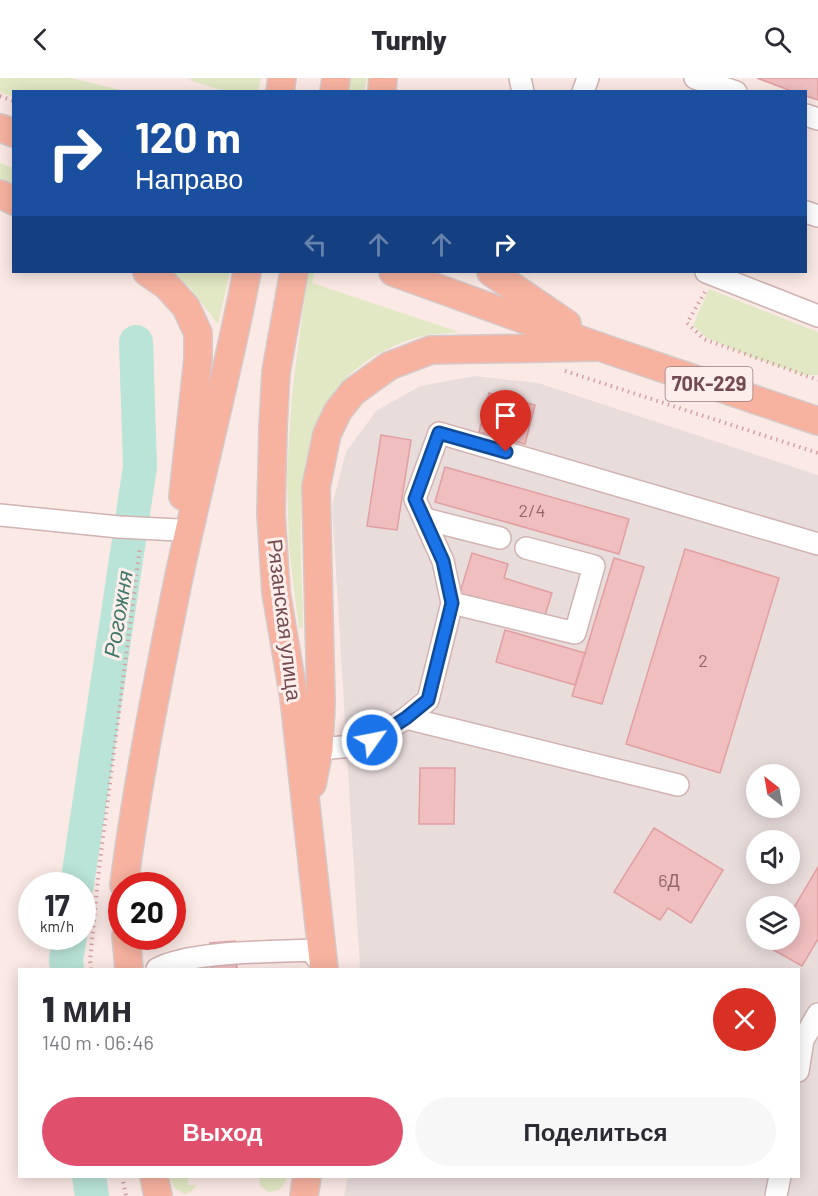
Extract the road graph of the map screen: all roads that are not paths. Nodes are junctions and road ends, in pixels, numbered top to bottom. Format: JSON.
{"nodes":[{"id":1,"x":695,"y":78,"type":"edge"},
{"id":2,"x":730,"y":90,"type":"edge"},
{"id":3,"x":148,"y":273,"type":"edge"},
{"id":4,"x":247,"y":273,"type":"edge"},
{"id":5,"x":294,"y":273,"type":"edge"},
{"id":6,"x":396,"y":273,"type":"edge"},
{"id":7,"x":492,"y":273,"type":"edge"},
{"id":8,"x":707,"y":280,"type":"edge"},
{"id":9,"x":818,"y":316,"type":"edge"},
{"id":10,"x":600,"y":347,"type":"junction"},
{"id":11,"x":818,"y":421,"type":"edge"},
{"id":12,"x":0,"y":515,"type":"edge"},
{"id":13,"x":425,"y":519,"type":"junction"},
{"id":14,"x":178,"y":530,"type":"junction"},
{"id":15,"x":500,"y":538,"type":"dead end"},
{"id":16,"x":818,"y":544,"type":"edge"},
{"id":17,"x":526,"y":548,"type":"dead end"},
{"id":18,"x":177,"y":585,"type":"junction"},
{"id":19,"x":452,"y":603,"type":"junction"},
{"id":20,"x":406,"y":718,"type":"junction"},
{"id":21,"x":319,"y":749,"type":"junction"},
{"id":22,"x":678,"y":785,"type":"dead end"},
{"id":23,"x":307,"y":806,"type":"junction"},
{"id":24,"x":126,"y":872,"type":"edge"},
{"id":25,"x":127,"y":950,"type":"edge"},
{"id":26,"x":129,"y":968,"type":"edge"},
{"id":27,"x":159,"y":968,"type":"edge"},
{"id":28,"x":324,"y":968,"type":"edge"},
{"id":29,"x":818,"y":1014,"type":"edge"},
{"id":30,"x":800,"y":1059,"type":"edge"},
{"id":31,"x":154,"y":1178,"type":"edge"},
{"id":32,"x":308,"y":1178,"type":"edge"},
{"id":33,"x":780,"y":1178,"type":"edge"},
{"id":34,"x":158,"y":1196,"type":"edge"},
{"id":35,"x":303,"y":1196,"type":"edge"},
{"id":36,"x":776,"y":1196,"type":"edge"}],
"edges":[{"from":1,"to":2,"type":"lane"},
{"from":3,"to":14,"type":"main road"},
{"from":4,"to":18,"type":"main road"},
{"from":5,"to":23,"type":"main road","name":"Рязанская улица"},
{"from":6,"to":10,"type":"main road","number":"70К-229"},
{"from":7,"to":10,"type":"main road"},
{"from":8,"to":9,"type":"lane"},
{"from":10,"to":11,"type":"main road","number":"70К-229"},
{"from":10,"to":21,"type":"main road"},
{"from":12,"to":14,"type":"lane"},
{"from":13,"to":15,"type":"lane"},
{"from":13,"to":16,"type":"lane"},
{"from":13,"to":19,"type":"lane"},
{"from":14,"to":18,"type":"main road"},
{"from":17,"to":19,"type":"lane"},
{"from":18,"to":24,"type":"main road"},
{"from":19,"to":20,"type":"lane"},
{"from":20,"to":21,"type":"lane"},
{"from":20,"to":22,"type":"lane"},
{"from":21,"to":23,"type":"main road"},
{"from":23,"to":28,"type":"main road","name":"Рязанская улица"},
{"from":25,"to":26,"type":"main road"},
{"from":27,"to":28,"type":"lane"},
{"from":29,"to":30,"type":"lane"},
{"from":31,"to":34,"type":"main road"},
{"from":32,"to":35,"type":"main road"},
{"from":33,"to":36,"type":"lane"}]}
